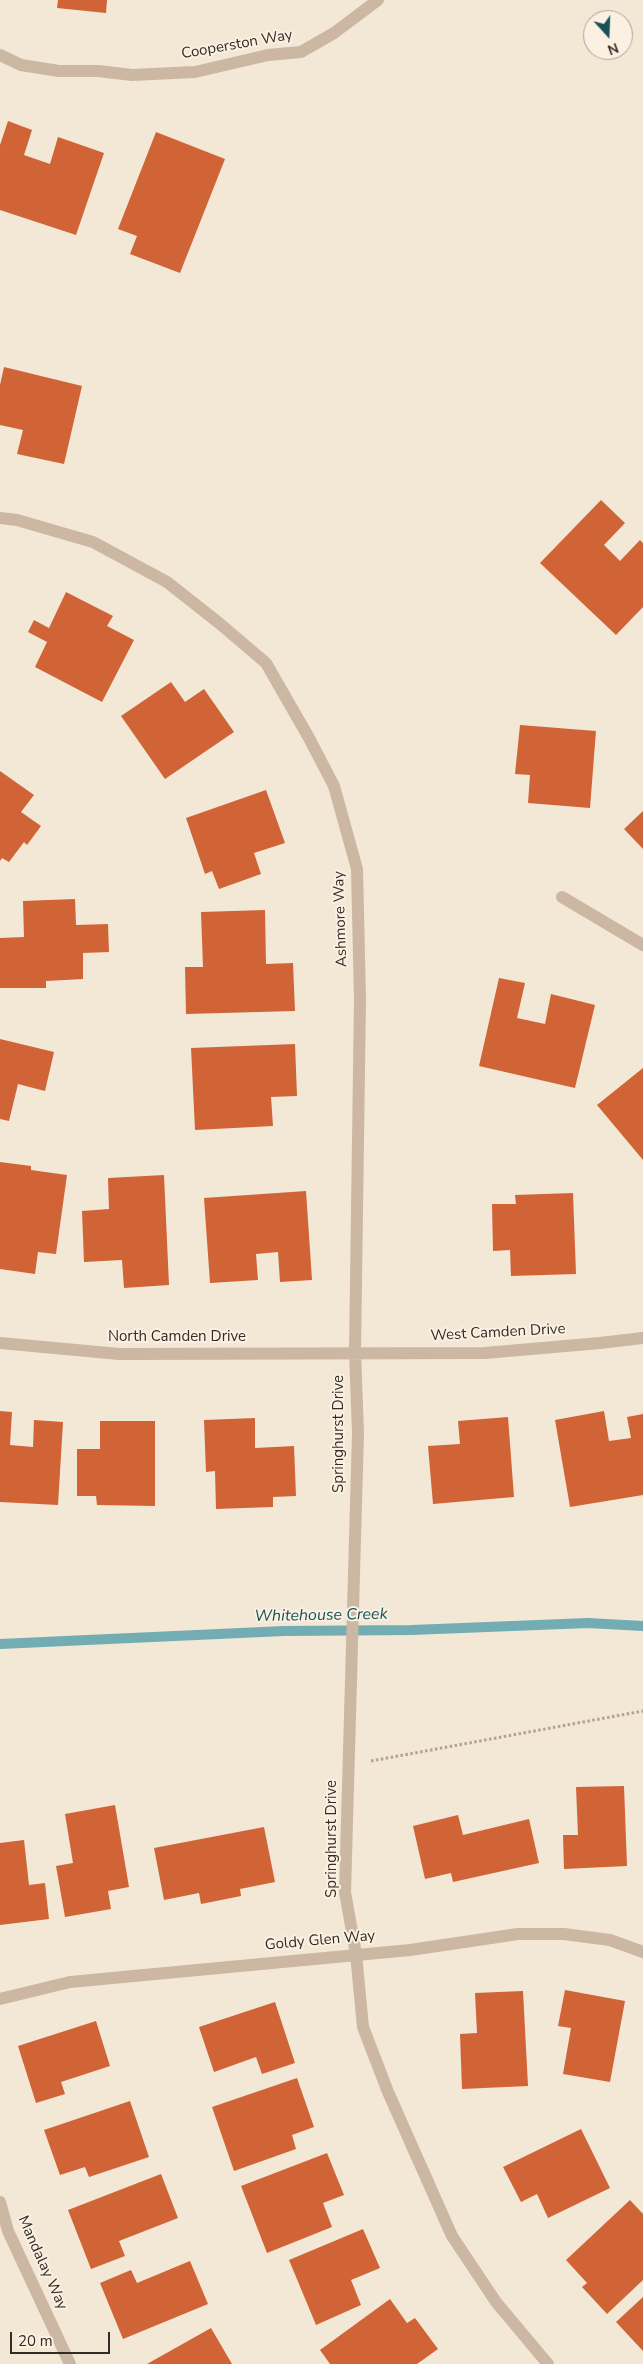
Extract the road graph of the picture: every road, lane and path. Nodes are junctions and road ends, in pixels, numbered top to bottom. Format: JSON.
{"nodes":[{"id":1,"x":378,"y":0,"type":"edge"},
{"id":2,"x":0,"y":55,"type":"edge"},
{"id":3,"x":0,"y":518,"type":"edge"},
{"id":4,"x":562,"y":897,"type":"dead end"},
{"id":5,"x":643,"y":945,"type":"edge"},
{"id":6,"x":643,"y":1338,"type":"edge"},
{"id":7,"x":0,"y":1343,"type":"edge"},
{"id":8,"x":355,"y":1352,"type":"junction"},
{"id":9,"x":643,"y":1712,"type":"edge"},
{"id":10,"x":385,"y":1760,"type":"dead end"},
{"id":11,"x":643,"y":1952,"type":"edge"},
{"id":12,"x":356,"y":1954,"type":"junction"},
{"id":13,"x":0,"y":1999,"type":"edge"},
{"id":14,"x":0,"y":2202,"type":"edge"},
{"id":15,"x":70,"y":2364,"type":"edge"},
{"id":16,"x":548,"y":2364,"type":"edge"}],
"edges":[{"from":1,"to":2,"type":"street","name":"Cooperston Way"},
{"from":3,"to":8,"type":"street","name":"Ashmore Way"},
{"from":4,"to":5,"type":"street"},
{"from":6,"to":8,"type":"street","name":"West Camden Drive"},
{"from":7,"to":8,"type":"street","name":"North Camden Drive"},
{"from":8,"to":12,"type":"street","name":"Springhurst Drive"},
{"from":9,"to":10,"type":"path"},
{"from":11,"to":12,"type":"street","name":"Goldy Glen Way"},
{"from":12,"to":13,"type":"street","name":"Goldy Glen Way"},
{"from":12,"to":16,"type":"street","name":"Springhurst Drive"},
{"from":14,"to":15,"type":"street","name":"Mandalay Way"}]}
